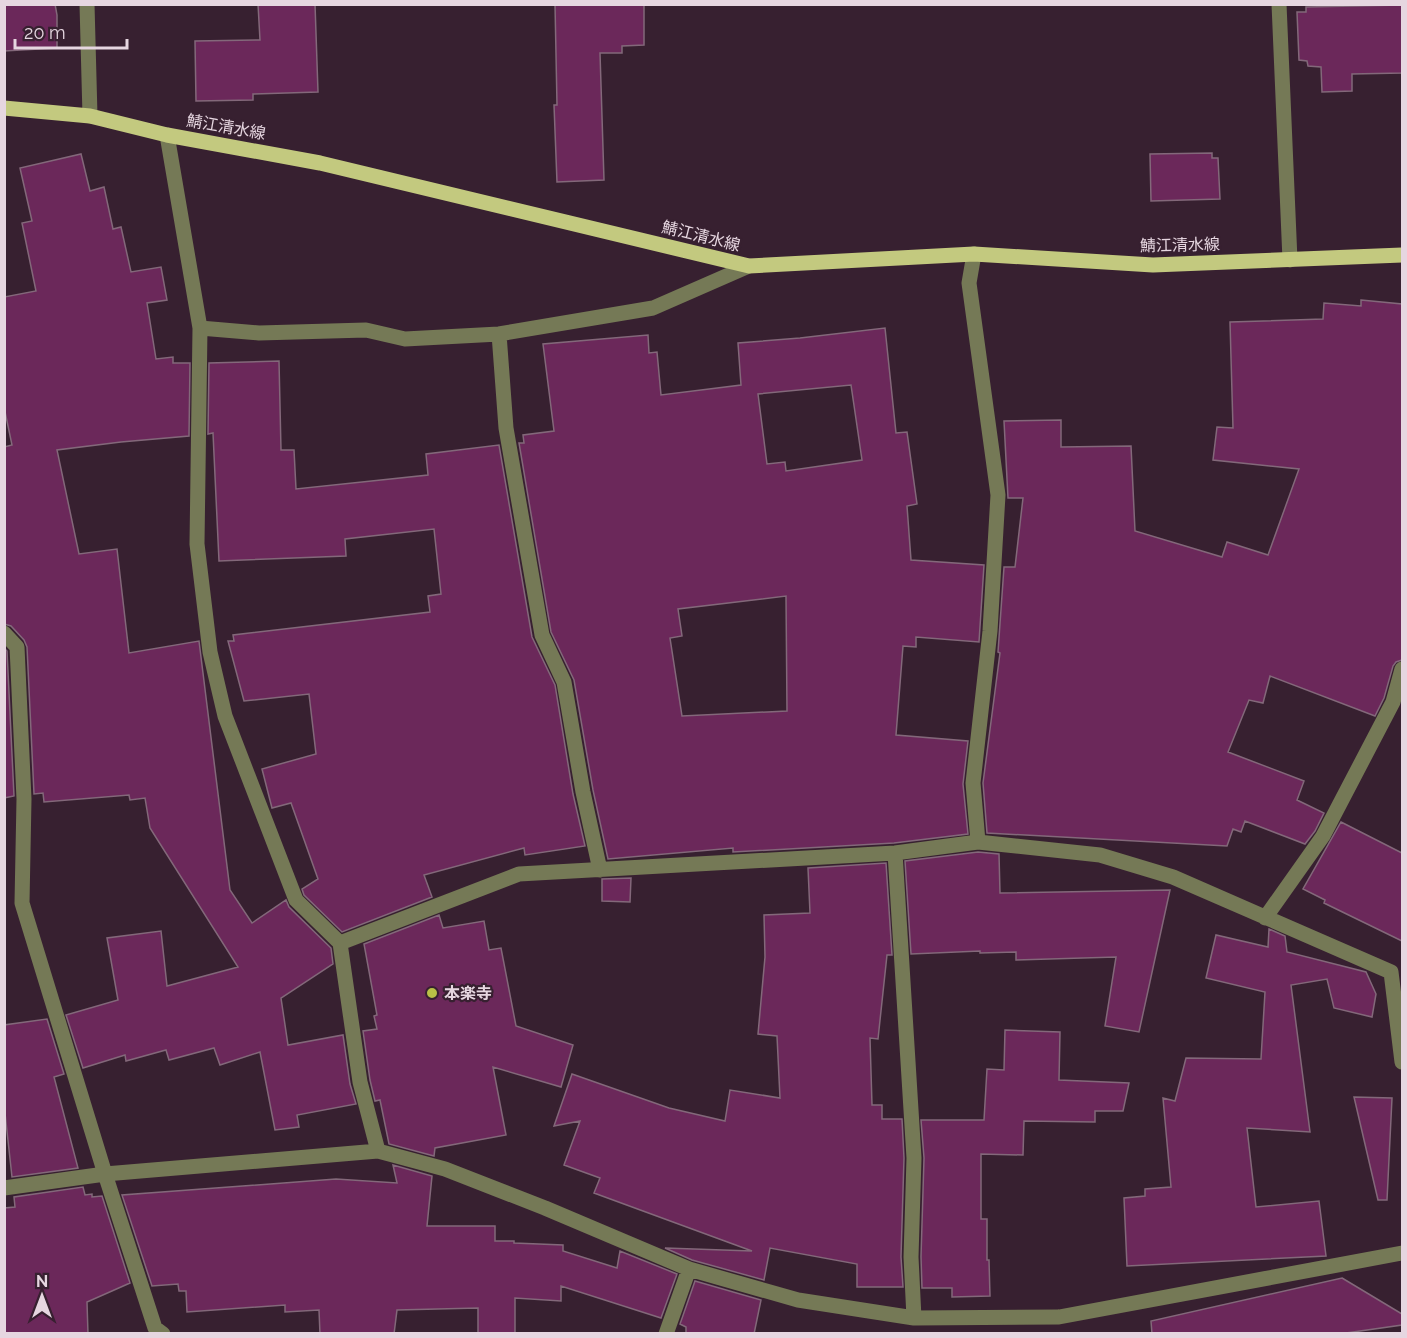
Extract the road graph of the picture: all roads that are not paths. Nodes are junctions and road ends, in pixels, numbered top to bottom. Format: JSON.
{"nodes":[{"id":1,"x":87,"y":4,"type":"edge"},
{"id":2,"x":1279,"y":4,"type":"edge"},
{"id":3,"x":4,"y":108,"type":"edge"},
{"id":4,"x":90,"y":116,"type":"junction"},
{"id":5,"x":167,"y":135,"type":"junction"},
{"id":6,"x":974,"y":254,"type":"junction"},
{"id":7,"x":1402,"y":255,"type":"edge"},
{"id":8,"x":1290,"y":260,"type":"junction"},
{"id":9,"x":749,"y":266,"type":"junction"},
{"id":10,"x":200,"y":328,"type":"junction"},
{"id":11,"x":499,"y":334,"type":"junction"},
{"id":12,"x":4,"y":633,"type":"edge"},
{"id":13,"x":1402,"y":669,"type":"edge"},
{"id":14,"x":978,"y":842,"type":"junction"},
{"id":15,"x":895,"y":853,"type":"junction"},
{"id":16,"x":600,"y":870,"type":"junction"},
{"id":17,"x":1265,"y":918,"type":"junction"},
{"id":18,"x":340,"y":943,"type":"junction"},
{"id":19,"x":1402,"y":1062,"type":"edge"},
{"id":20,"x":378,"y":1151,"type":"junction"},
{"id":21,"x":105,"y":1174,"type":"junction"},
{"id":22,"x":4,"y":1188,"type":"edge"},
{"id":23,"x":1402,"y":1253,"type":"edge"},
{"id":24,"x":689,"y":1269,"type":"junction"},
{"id":25,"x":914,"y":1318,"type":"junction"},
{"id":26,"x":163,"y":1334,"type":"edge"},
{"id":27,"x":666,"y":1334,"type":"edge"}],
"edges":[{"from":1,"to":4,"type":"street"},
{"from":2,"to":8,"type":"street"},
{"from":3,"to":4,"type":"main road","name":"鯖江清水線"},
{"from":4,"to":5,"type":"main road","name":"鯖江清水線"},
{"from":5,"to":9,"type":"main road","name":"鯖江清水線"},
{"from":5,"to":10,"type":"street"},
{"from":6,"to":8,"type":"main road","name":"鯖江清水線"},
{"from":6,"to":9,"type":"main road","name":"鯖江清水線"},
{"from":6,"to":14,"type":"street"},
{"from":7,"to":8,"type":"main road","name":"鯖江清水線"},
{"from":9,"to":11,"type":"street"},
{"from":10,"to":11,"type":"street"},
{"from":10,"to":18,"type":"street"},
{"from":11,"to":16,"type":"street"},
{"from":12,"to":21,"type":"street"},
{"from":13,"to":17,"type":"street"},
{"from":14,"to":15,"type":"street"},
{"from":14,"to":17,"type":"street"},
{"from":15,"to":16,"type":"street"},
{"from":15,"to":25,"type":"street"},
{"from":16,"to":18,"type":"street"},
{"from":17,"to":19,"type":"street"},
{"from":18,"to":20,"type":"street"},
{"from":20,"to":21,"type":"street"},
{"from":20,"to":24,"type":"street"},
{"from":21,"to":22,"type":"street"},
{"from":21,"to":26,"type":"street"},
{"from":23,"to":25,"type":"street"},
{"from":24,"to":25,"type":"street"},
{"from":24,"to":27,"type":"street"}]}
